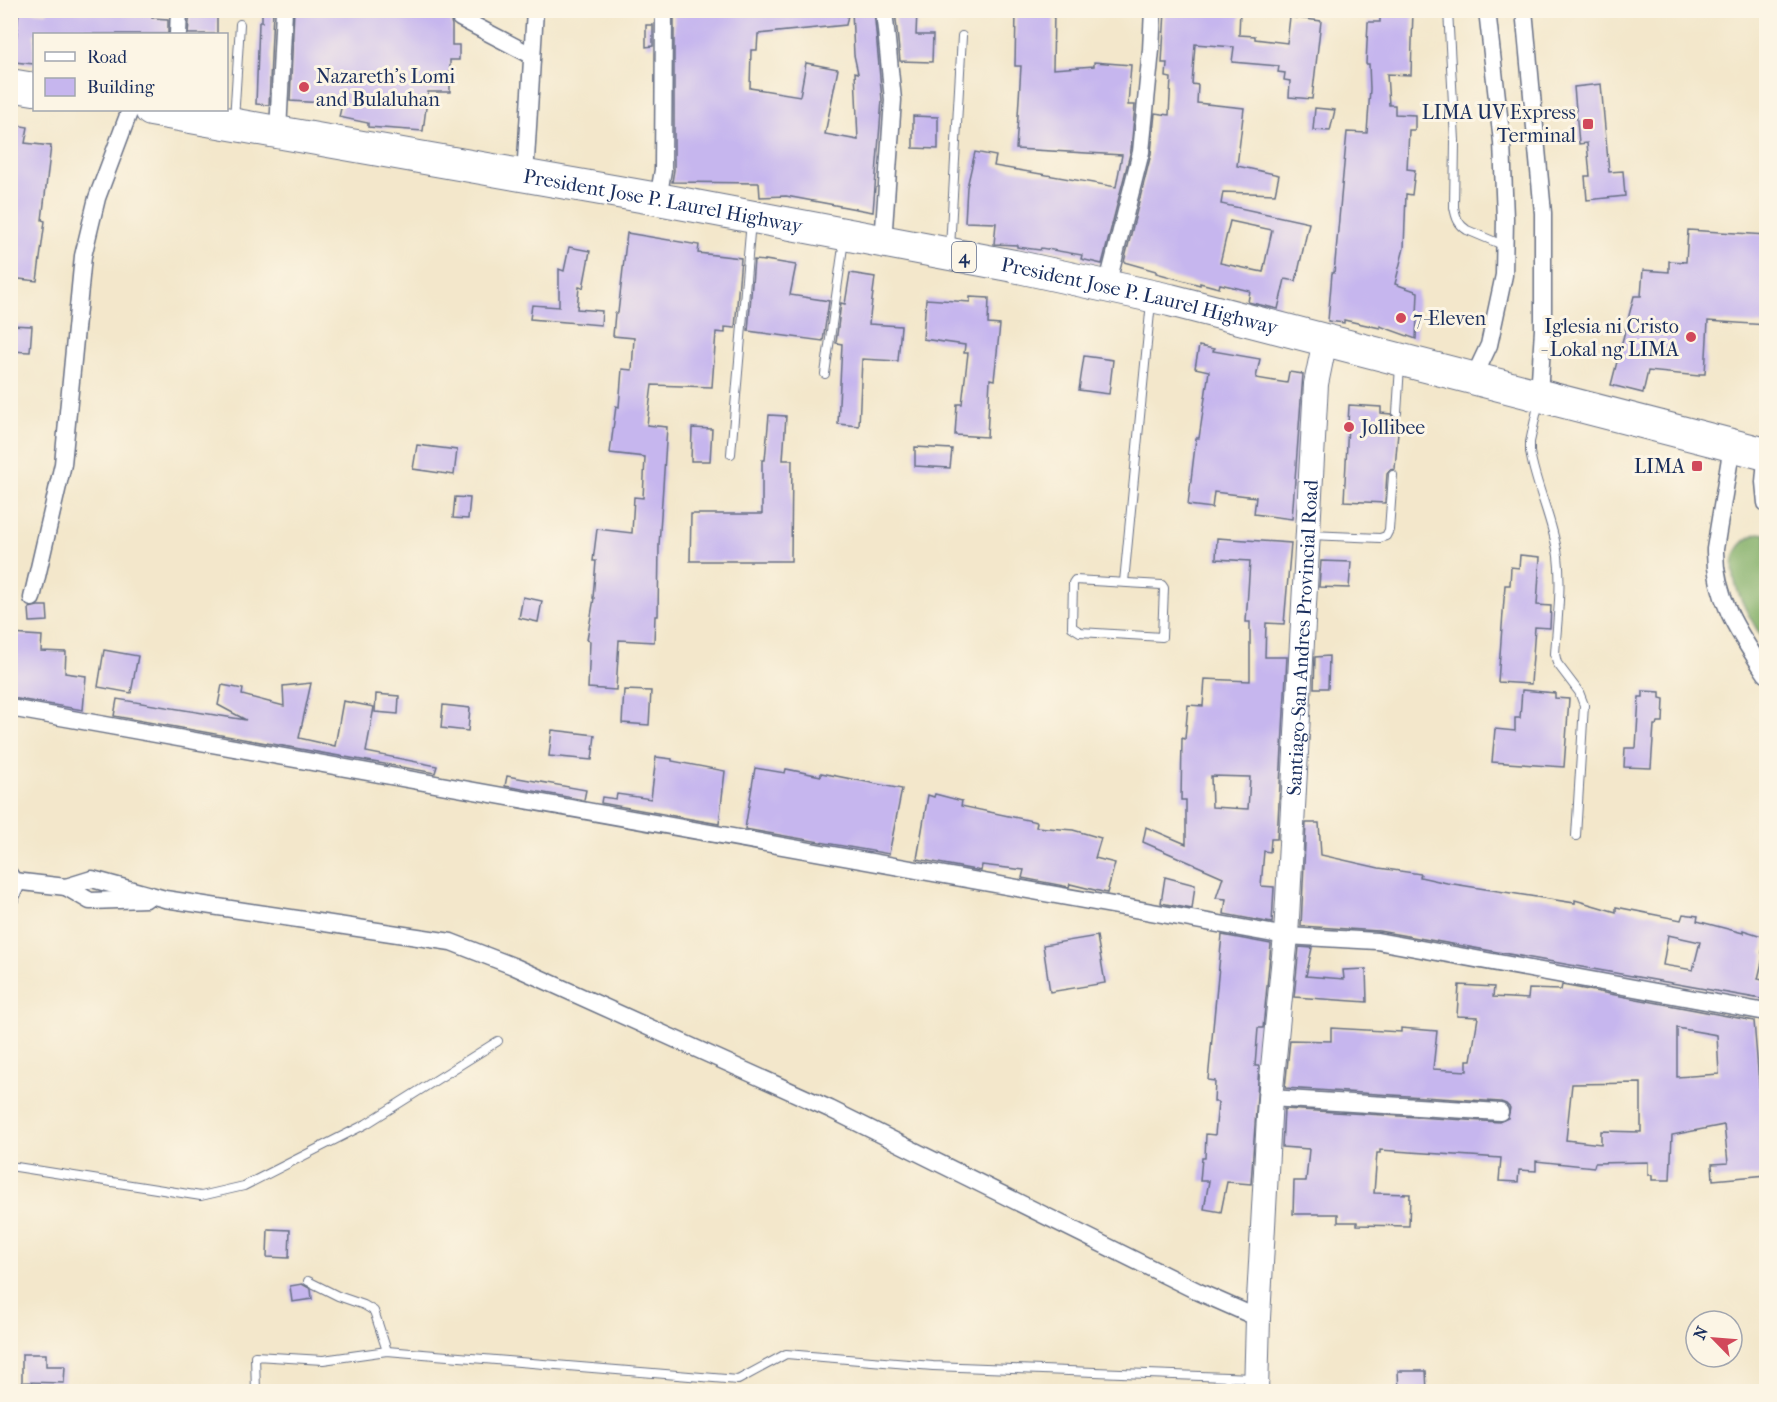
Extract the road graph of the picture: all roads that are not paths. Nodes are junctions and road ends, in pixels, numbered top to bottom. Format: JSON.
{"nodes":[{"id":1,"x":179,"y":10,"type":"edge"},
{"id":2,"x":284,"y":10,"type":"edge"},
{"id":3,"x":535,"y":10,"type":"edge"},
{"id":4,"x":664,"y":10,"type":"edge"},
{"id":5,"x":884,"y":10,"type":"edge"},
{"id":6,"x":1153,"y":10,"type":"edge"},
{"id":7,"x":1448,"y":10,"type":"edge"},
{"id":8,"x":1487,"y":10,"type":"edge"},
{"id":9,"x":1524,"y":10,"type":"edge"},
{"id":10,"x":460,"y":18,"type":"dead end"},
{"id":11,"x":240,"y":24,"type":"dead end"},
{"id":12,"x":178,"y":33,"type":"edge"},
{"id":13,"x":962,"y":36,"type":"dead end"},
{"id":14,"x":531,"y":55,"type":"junction"},
{"id":15,"x":10,"y":85,"type":"edge"},
{"id":16,"x":33,"y":89,"type":"edge"},
{"id":17,"x":130,"y":111,"type":"edge"},
{"id":18,"x":167,"y":111,"type":"edge"},
{"id":19,"x":234,"y":124,"type":"junction"},
{"id":20,"x":278,"y":132,"type":"junction"},
{"id":21,"x":525,"y":176,"type":"junction"},
{"id":22,"x":658,"y":199,"type":"junction"},
{"id":23,"x":751,"y":217,"type":"junction"},
{"id":24,"x":845,"y":235,"type":"junction"},
{"id":25,"x":883,"y":242,"type":"junction"},
{"id":26,"x":1505,"y":246,"type":"junction"},
{"id":27,"x":949,"y":254,"type":"junction"},
{"id":28,"x":1107,"y":286,"type":"junction"},
{"id":29,"x":1152,"y":296,"type":"junction"},
{"id":30,"x":1324,"y":340,"type":"junction"},
{"id":31,"x":1400,"y":361,"type":"junction"},
{"id":32,"x":825,"y":374,"type":"dead end"},
{"id":33,"x":1473,"y":379,"type":"junction"},
{"id":34,"x":1539,"y":396,"type":"junction"},
{"id":35,"x":1397,"y":413,"type":"dead end"},
{"id":36,"x":1732,"y":446,"type":"junction"},
{"id":37,"x":731,"y":454,"type":"dead end"},
{"id":38,"x":1767,"y":454,"type":"edge"},
{"id":39,"x":1767,"y":459,"type":"edge"},
{"id":40,"x":1393,"y":475,"type":"dead end"},
{"id":41,"x":1767,"y":503,"type":"edge"},
{"id":42,"x":1307,"y":535,"type":"junction"},
{"id":43,"x":1124,"y":582,"type":"junction"},
{"id":44,"x":32,"y":598,"type":"dead end"},
{"id":45,"x":1767,"y":674,"type":"edge"},
{"id":46,"x":10,"y":708,"type":"edge"},
{"id":47,"x":1576,"y":836,"type":"dead end"},
{"id":48,"x":12,"y":878,"type":"edge"},
{"id":49,"x":10,"y":898,"type":"edge"},
{"id":50,"x":1286,"y":936,"type":"junction"},
{"id":51,"x":1767,"y":1012,"type":"edge"},
{"id":52,"x":498,"y":1041,"type":"dead end"},
{"id":53,"x":1270,"y":1098,"type":"junction"},
{"id":54,"x":1500,"y":1113,"type":"dead end"},
{"id":55,"x":10,"y":1166,"type":"edge"},
{"id":56,"x":308,"y":1281,"type":"dead end"},
{"id":57,"x":1258,"y":1318,"type":"junction"},
{"id":58,"x":387,"y":1351,"type":"junction"},
{"id":59,"x":1256,"y":1385,"type":"edge"},
{"id":60,"x":256,"y":1392,"type":"edge"}],
"edges":[{"from":1,"to":12,"type":"street"},
{"from":2,"to":20,"type":"street"},
{"from":3,"to":14,"type":"street"},
{"from":4,"to":22,"type":"street"},
{"from":5,"to":25,"type":"street"},
{"from":6,"to":28,"type":"street"},
{"from":7,"to":26,"type":"lane"},
{"from":8,"to":26,"type":"street"},
{"from":9,"to":34,"type":"street"},
{"from":10,"to":14,"type":"street"},
{"from":11,"to":19,"type":"lane"},
{"from":13,"to":27,"type":"lane"},
{"from":14,"to":21,"type":"street"},
{"from":15,"to":16,"type":"highway"},
{"from":17,"to":44,"type":"street"},
{"from":18,"to":19,"type":"highway","name":"President Jose P. Laurel Highway","number":"4"},
{"from":19,"to":20,"type":"highway","name":"President Jose P. Laurel Highway","number":"4"},
{"from":20,"to":21,"type":"highway","name":"President Jose P. Laurel Highway","number":"4"},
{"from":21,"to":22,"type":"highway","name":"President Jose P. Laurel Highway","number":"4"},
{"from":22,"to":23,"type":"highway","name":"President Jose P. Laurel Highway","number":"4"},
{"from":23,"to":24,"type":"highway","name":"President Jose P. Laurel Highway","number":"4"},
{"from":23,"to":37,"type":"lane"},
{"from":24,"to":25,"type":"highway","name":"President Jose P. Laurel Highway","number":"4"},
{"from":24,"to":32,"type":"lane"},
{"from":25,"to":27,"type":"highway","name":"President Jose P. Laurel Highway","number":"4"},
{"from":26,"to":33,"type":"street"},
{"from":27,"to":28,"type":"highway","name":"President Jose P. Laurel Highway","number":"4"},
{"from":28,"to":29,"type":"highway","name":"President Jose P. Laurel Highway","number":"4"},
{"from":29,"to":30,"type":"highway","name":"President Jose P. Laurel Highway","number":"4"},
{"from":29,"to":43,"type":"lane"},
{"from":30,"to":31,"type":"highway","name":"President Jose P. Laurel Highway","number":"4"},
{"from":30,"to":42,"type":"street","name":"Santiago-San Andres Provincial Road"},
{"from":31,"to":33,"type":"highway","name":"President Jose P. Laurel Highway","number":"4"},
{"from":31,"to":35,"type":"lane"},
{"from":33,"to":34,"type":"highway","name":"President Jose P. Laurel Highway","number":"4"},
{"from":34,"to":36,"type":"highway","name":"President Jose P. Laurel Highway","number":"4"},
{"from":34,"to":47,"type":"lane"},
{"from":36,"to":38,"type":"highway","name":"President Jose P. Laurel Highway","number":"4"},
{"from":36,"to":45,"type":"street"},
{"from":39,"to":41,"type":"street"},
{"from":40,"to":42,"type":"lane"},
{"from":42,"to":50,"type":"street","name":"Santiago-San Andres Provincial Road"},
{"from":43,"to":43,"type":"lane"},
{"from":46,"to":50,"type":"street"},
{"from":48,"to":49,"type":"street"},
{"from":48,"to":57,"type":"street"},
{"from":50,"to":51,"type":"street"},
{"from":50,"to":53,"type":"street","name":"Santiago-San Andres Provincial Road"},
{"from":52,"to":55,"type":"lane"},
{"from":53,"to":54,"type":"street"},
{"from":53,"to":57,"type":"street","name":"Santiago-San Andres Provincial Road"},
{"from":56,"to":58,"type":"lane"},
{"from":57,"to":59,"type":"street","name":"Santiago-San Andres Provincial Road"},
{"from":58,"to":59,"type":"lane"},
{"from":58,"to":60,"type":"lane"}]}
